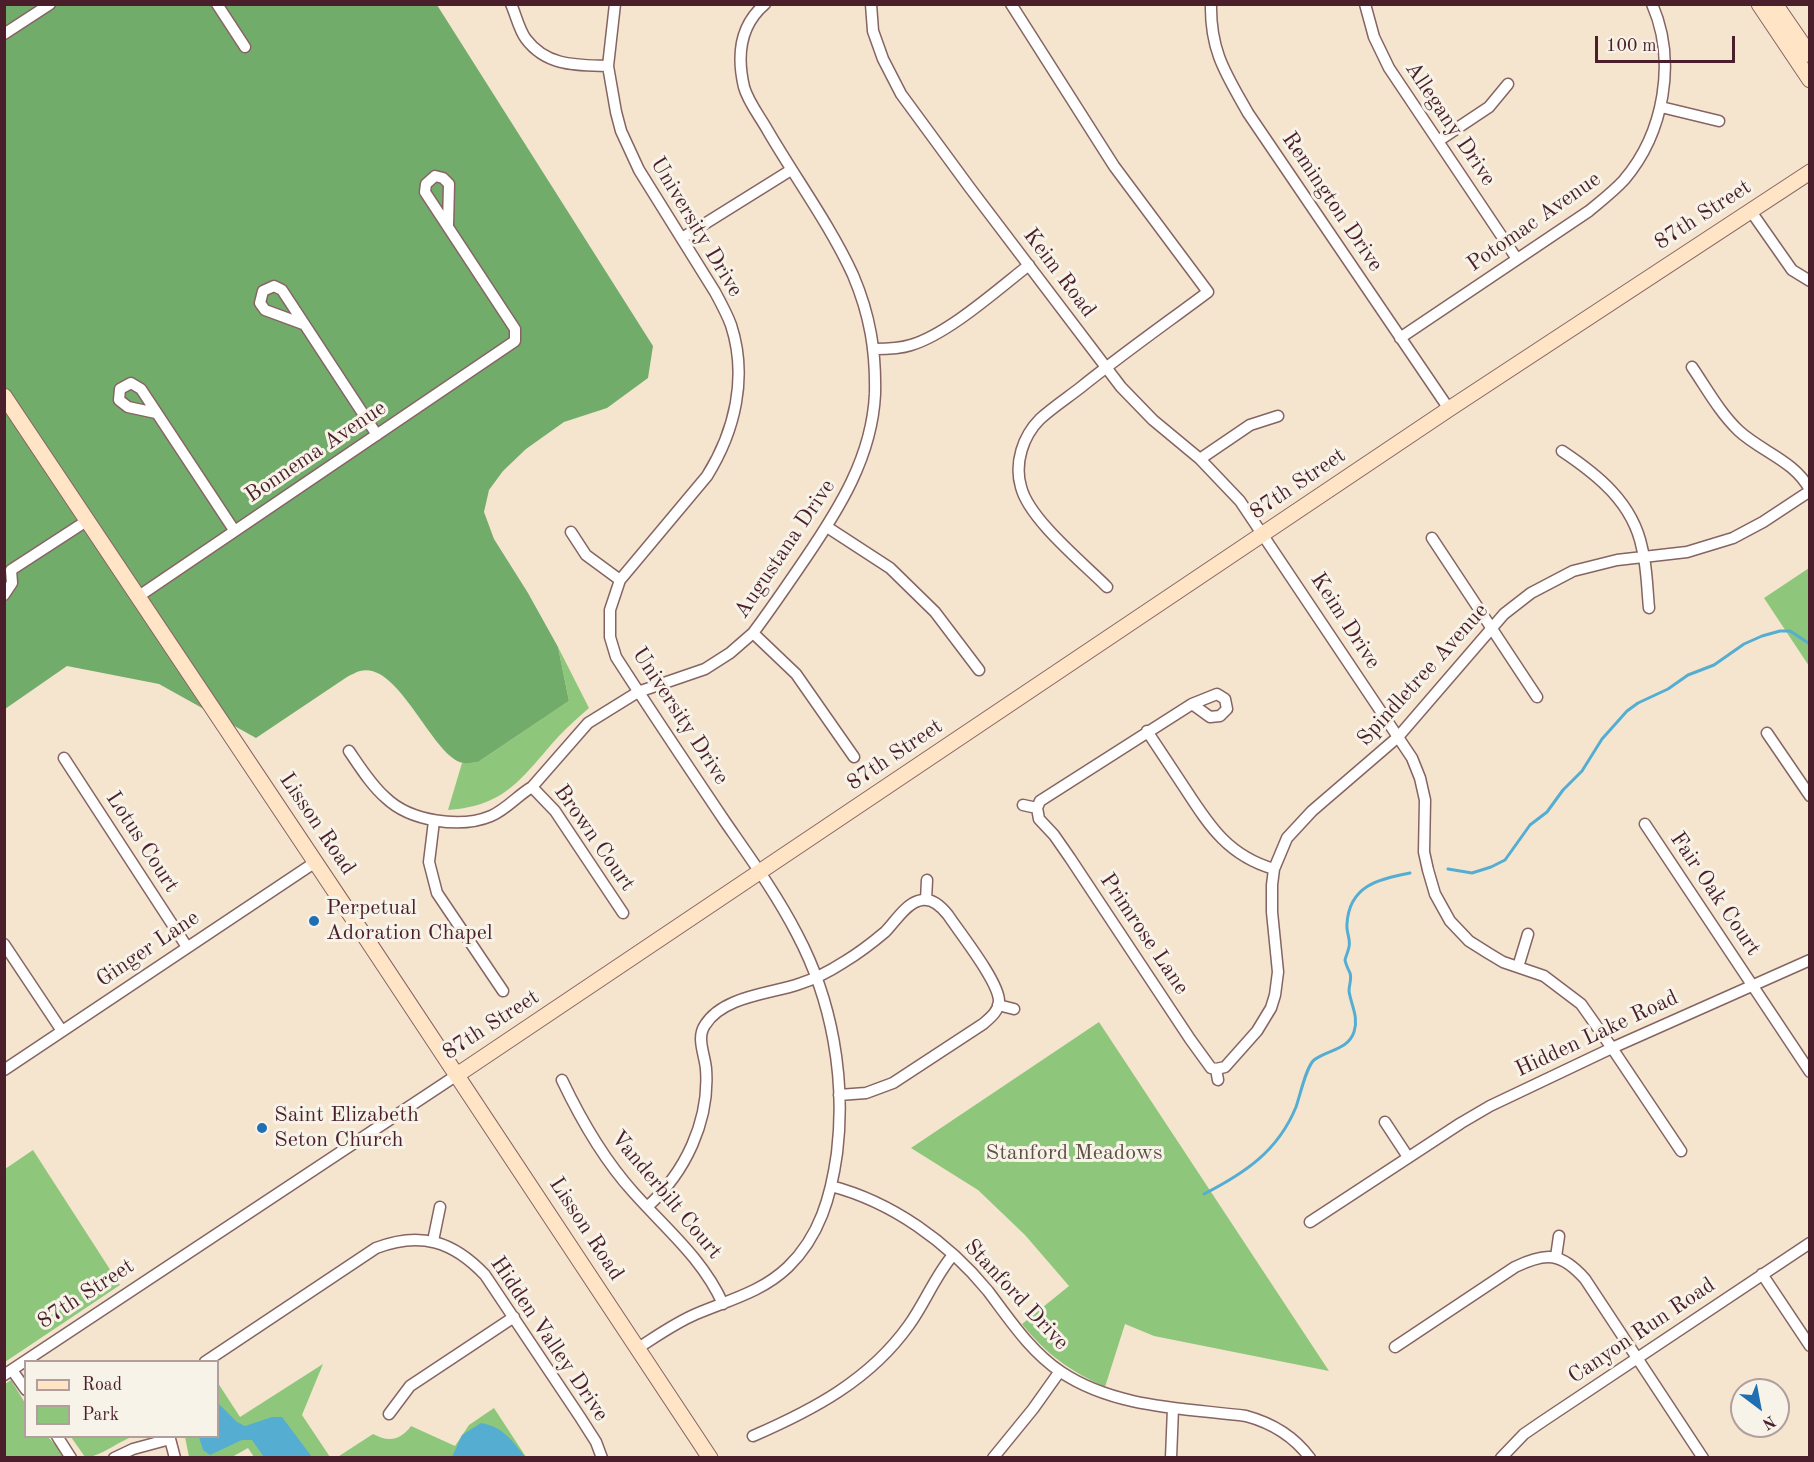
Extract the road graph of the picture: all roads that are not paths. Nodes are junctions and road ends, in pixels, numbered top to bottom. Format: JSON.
{"nodes":[{"id":1,"x":50,"y":4,"type":"edge"},
{"id":2,"x":217,"y":4,"type":"edge"},
{"id":3,"x":511,"y":4,"type":"edge"},
{"id":4,"x":615,"y":4,"type":"edge"},
{"id":5,"x":765,"y":4,"type":"edge"},
{"id":6,"x":872,"y":4,"type":"edge"},
{"id":7,"x":1011,"y":4,"type":"edge"},
{"id":8,"x":1212,"y":4,"type":"edge"},
{"id":9,"x":1365,"y":4,"type":"edge"},
{"id":10,"x":1652,"y":4,"type":"edge"},
{"id":11,"x":1759,"y":4,"type":"edge"},
{"id":12,"x":1775,"y":4,"type":"edge"},
{"id":13,"x":4,"y":34,"type":"edge"},
{"id":14,"x":245,"y":46,"type":"dead end"},
{"id":15,"x":1809,"y":55,"type":"edge"},
{"id":16,"x":608,"y":66,"type":"junction"},
{"id":17,"x":1809,"y":80,"type":"edge"},
{"id":18,"x":1508,"y":84,"type":"dead end"},
{"id":19,"x":1661,"y":107,"type":"junction"},
{"id":20,"x":1719,"y":121,"type":"dead end"},
{"id":21,"x":1438,"y":141,"type":"junction"},
{"id":22,"x":791,"y":170,"type":"junction"},
{"id":23,"x":1809,"y":172,"type":"edge"},
{"id":24,"x":1750,"y":210,"type":"junction"},
{"id":25,"x":448,"y":226,"type":"dead end"},
{"id":26,"x":682,"y":238,"type":"junction"},
{"id":27,"x":1517,"y":259,"type":"junction"},
{"id":28,"x":1029,"y":265,"type":"junction"},
{"id":29,"x":1809,"y":281,"type":"edge"},
{"id":30,"x":303,"y":324,"type":"dead end"},
{"id":31,"x":1400,"y":338,"type":"junction"},
{"id":32,"x":874,"y":349,"type":"junction"},
{"id":33,"x":1106,"y":368,"type":"junction"},
{"id":34,"x":1692,"y":368,"type":"dead end"},
{"id":35,"x":4,"y":396,"type":"edge"},
{"id":36,"x":1449,"y":409,"type":"junction"},
{"id":37,"x":156,"y":413,"type":"dead end"},
{"id":38,"x":1278,"y":416,"type":"dead end"},
{"id":39,"x":377,"y":435,"type":"junction"},
{"id":40,"x":1562,"y":451,"type":"dead end"},
{"id":41,"x":1200,"y":459,"type":"junction"},
{"id":42,"x":1809,"y":491,"type":"edge"},
{"id":43,"x":88,"y":519,"type":"junction"},
{"id":44,"x":827,"y":527,"type":"junction"},
{"id":45,"x":234,"y":530,"type":"junction"},
{"id":46,"x":571,"y":532,"type":"dead end"},
{"id":47,"x":1263,"y":534,"type":"junction"},
{"id":48,"x":1432,"y":538,"type":"dead end"},
{"id":49,"x":1644,"y":557,"type":"junction"},
{"id":50,"x":8,"y":568,"type":"edge"},
{"id":51,"x":620,"y":580,"type":"junction"},
{"id":52,"x":1107,"y":587,"type":"dead end"},
{"id":53,"x":4,"y":595,"type":"edge"},
{"id":54,"x":140,"y":596,"type":"junction"},
{"id":55,"x":1649,"y":608,"type":"dead end"},
{"id":56,"x":1491,"y":627,"type":"junction"},
{"id":57,"x":753,"y":633,"type":"junction"},
{"id":58,"x":979,"y":670,"type":"dead end"},
{"id":59,"x":638,"y":692,"type":"junction"},
{"id":60,"x":1537,"y":697,"type":"dead end"},
{"id":61,"x":1192,"y":704,"type":"dead end"},
{"id":62,"x":1147,"y":731,"type":"junction"},
{"id":63,"x":1767,"y":733,"type":"dead end"},
{"id":64,"x":1398,"y":737,"type":"junction"},
{"id":65,"x":349,"y":751,"type":"dead end"},
{"id":66,"x":854,"y":757,"type":"dead end"},
{"id":67,"x":64,"y":758,"type":"dead end"},
{"id":68,"x":532,"y":787,"type":"junction"},
{"id":69,"x":1809,"y":796,"type":"edge"},
{"id":70,"x":1023,"y":805,"type":"dead end"},
{"id":71,"x":1037,"y":808,"type":"junction"},
{"id":72,"x":434,"y":821,"type":"junction"},
{"id":73,"x":1646,"y":824,"type":"dead end"},
{"id":74,"x":314,"y":863,"type":"junction"},
{"id":75,"x":1274,"y":869,"type":"junction"},
{"id":76,"x":759,"y":872,"type":"junction"},
{"id":77,"x":927,"y":880,"type":"dead end"},
{"id":78,"x":926,"y":900,"type":"junction"},
{"id":79,"x":623,"y":913,"type":"dead end"},
{"id":80,"x":1528,"y":934,"type":"dead end"},
{"id":81,"x":4,"y":944,"type":"edge"},
{"id":82,"x":186,"y":947,"type":"junction"},
{"id":83,"x":1809,"y":960,"type":"edge"},
{"id":84,"x":1518,"y":967,"type":"junction"},
{"id":85,"x":816,"y":977,"type":"junction"},
{"id":86,"x":1751,"y":984,"type":"junction"},
{"id":87,"x":503,"y":991,"type":"dead end"},
{"id":88,"x":999,"y":1005,"type":"junction"},
{"id":89,"x":1014,"y":1009,"type":"dead end"},
{"id":90,"x":62,"y":1031,"type":"junction"},
{"id":91,"x":1612,"y":1048,"type":"junction"},
{"id":92,"x":4,"y":1070,"type":"edge"},
{"id":93,"x":1809,"y":1072,"type":"edge"},
{"id":94,"x":457,"y":1075,"type":"junction"},
{"id":95,"x":1217,"y":1075,"type":"joint"},
{"id":96,"x":562,"y":1080,"type":"dead end"},
{"id":97,"x":839,"y":1095,"type":"junction"},
{"id":98,"x":1385,"y":1122,"type":"dead end"},
{"id":99,"x":1681,"y":1151,"type":"dead end"},
{"id":100,"x":1408,"y":1157,"type":"junction"},
{"id":101,"x":831,"y":1186,"type":"junction"},
{"id":102,"x":647,"y":1207,"type":"junction"},
{"id":103,"x":440,"y":1208,"type":"dead end"},
{"id":104,"x":1310,"y":1222,"type":"dead end"},
{"id":105,"x":1559,"y":1236,"type":"dead end"},
{"id":106,"x":433,"y":1241,"type":"junction"},
{"id":107,"x":1809,"y":1243,"type":"edge"},
{"id":108,"x":953,"y":1255,"type":"junction"},
{"id":109,"x":1556,"y":1257,"type":"junction"},
{"id":110,"x":1762,"y":1274,"type":"junction"},
{"id":111,"x":723,"y":1304,"type":"junction"},
{"id":112,"x":514,"y":1317,"type":"junction"},
{"id":113,"x":1809,"y":1346,"type":"edge"},
{"id":114,"x":1395,"y":1347,"type":"dead end"},
{"id":115,"x":638,"y":1348,"type":"junction"},
{"id":116,"x":1637,"y":1358,"type":"junction"},
{"id":117,"x":26,"y":1360,"type":"edge"},
{"id":118,"x":208,"y":1360,"type":"edge"},
{"id":119,"x":24,"y":1361,"type":"edge"},
{"id":120,"x":1060,"y":1371,"type":"junction"},
{"id":121,"x":8,"y":1372,"type":"edge"},
{"id":122,"x":24,"y":1388,"type":"edge"},
{"id":123,"x":1173,"y":1408,"type":"junction"},
{"id":124,"x":389,"y":1414,"type":"dead end"},
{"id":125,"x":753,"y":1436,"type":"dead end"},
{"id":126,"x":58,"y":1438,"type":"edge"},
{"id":127,"x":170,"y":1438,"type":"edge"},
{"id":128,"x":71,"y":1458,"type":"edge"},
{"id":129,"x":114,"y":1458,"type":"edge"},
{"id":130,"x":175,"y":1458,"type":"edge"},
{"id":131,"x":602,"y":1458,"type":"edge"},
{"id":132,"x":710,"y":1458,"type":"edge"},
{"id":133,"x":993,"y":1458,"type":"edge"},
{"id":134,"x":1171,"y":1458,"type":"edge"},
{"id":135,"x":1310,"y":1458,"type":"edge"},
{"id":136,"x":1501,"y":1458,"type":"edge"},
{"id":137,"x":1703,"y":1458,"type":"edge"}],
"edges":[{"from":1,"to":13,"type":"street"},
{"from":2,"to":14,"type":"street"},
{"from":3,"to":16,"type":"street"},
{"from":4,"to":16,"type":"street","name":"University Drive"},
{"from":5,"to":22,"type":"street","name":"Augustana Drive"},
{"from":6,"to":28,"type":"street","name":"Keim Road"},
{"from":7,"to":33,"type":"street"},
{"from":8,"to":31,"type":"street","name":"Remington Drive"},
{"from":9,"to":21,"type":"street","name":"Allegany Drive"},
{"from":10,"to":19,"type":"street","name":"Potomac Avenue"},
{"from":11,"to":17,"type":"street"},
{"from":12,"to":15,"type":"street"},
{"from":16,"to":26,"type":"street","name":"University Drive"},
{"from":18,"to":21,"type":"street"},
{"from":19,"to":20,"type":"street"},
{"from":19,"to":27,"type":"street","name":"Potomac Avenue"},
{"from":21,"to":27,"type":"street","name":"Allegany Drive"},
{"from":22,"to":26,"type":"street"},
{"from":22,"to":32,"type":"street","name":"Augustana Drive"},
{"from":23,"to":24,"type":"street","name":"87th Street"},
{"from":24,"to":29,"type":"street"},
{"from":24,"to":36,"type":"street","name":"87th Street"},
{"from":25,"to":39,"type":"street","name":"Bonnema Avenue"},
{"from":26,"to":51,"type":"street","name":"University Drive"},
{"from":27,"to":31,"type":"street","name":"Potomac Avenue"},
{"from":28,"to":32,"type":"street"},
{"from":28,"to":33,"type":"street","name":"Keim Road"},
{"from":30,"to":39,"type":"street"},
{"from":31,"to":36,"type":"street","name":"Remington Drive"},
{"from":32,"to":44,"type":"street","name":"Augustana Drive"},
{"from":33,"to":41,"type":"street","name":"Keim Road"},
{"from":33,"to":52,"type":"street"},
{"from":34,"to":42,"type":"street"},
{"from":35,"to":43,"type":"street","name":"Lisson Road"},
{"from":36,"to":47,"type":"street","name":"87th Street"},
{"from":37,"to":45,"type":"street"},
{"from":38,"to":41,"type":"street"},
{"from":39,"to":45,"type":"street","name":"Bonnema Avenue"},
{"from":40,"to":49,"type":"street"},
{"from":41,"to":47,"type":"street","name":"Keim Road"},
{"from":42,"to":49,"type":"street","name":"Spindletree Avenue"},
{"from":43,"to":50,"type":"street"},
{"from":43,"to":54,"type":"street","name":"Lisson Road"},
{"from":44,"to":57,"type":"street","name":"Augustana Drive"},
{"from":44,"to":58,"type":"street"},
{"from":45,"to":54,"type":"street","name":"Bonnema Avenue"},
{"from":46,"to":51,"type":"street"},
{"from":47,"to":64,"type":"street","name":"Keim Drive"},
{"from":47,"to":76,"type":"street","name":"87th Street"},
{"from":48,"to":56,"type":"street"},
{"from":49,"to":55,"type":"street"},
{"from":49,"to":56,"type":"street","name":"Spindletree Avenue"},
{"from":50,"to":53,"type":"street"},
{"from":51,"to":59,"type":"street","name":"University Drive"},
{"from":54,"to":74,"type":"street","name":"Lisson Road"},
{"from":56,"to":60,"type":"street"},
{"from":56,"to":64,"type":"street","name":"Spindletree Avenue"},
{"from":57,"to":59,"type":"street","name":"Augustana Drive"},
{"from":57,"to":66,"type":"street"},
{"from":59,"to":68,"type":"street","name":"Augustana Drive"},
{"from":59,"to":76,"type":"street","name":"University Drive"},
{"from":61,"to":62,"type":"street"},
{"from":62,"to":71,"type":"street"},
{"from":62,"to":75,"type":"street"},
{"from":63,"to":69,"type":"street"},
{"from":64,"to":75,"type":"street","name":"Spindletree Avenue"},
{"from":64,"to":84,"type":"street","name":"Keim Drive"},
{"from":65,"to":72,"type":"street","name":"Augustana Drive"},
{"from":67,"to":82,"type":"street","name":"Lotus Court"},
{"from":68,"to":72,"type":"street","name":"Augustana Drive"},
{"from":68,"to":79,"type":"street","name":"Brown Court"},
{"from":70,"to":71,"type":"street"},
{"from":71,"to":95,"type":"street","name":"Primrose Lane"},
{"from":72,"to":87,"type":"street"},
{"from":73,"to":86,"type":"street","name":"Fair Oak Court"},
{"from":74,"to":82,"type":"street","name":"Ginger Lane"},
{"from":74,"to":94,"type":"street","name":"Lisson Road"},
{"from":75,"to":95,"type":"street","name":"Spindletree Avenue"},
{"from":76,"to":85,"type":"street","name":"University Drive"},
{"from":76,"to":94,"type":"street","name":"87th Street"},
{"from":77,"to":78,"type":"street"},
{"from":78,"to":85,"type":"street"},
{"from":78,"to":88,"type":"street"},
{"from":80,"to":84,"type":"street"},
{"from":81,"to":90,"type":"street"},
{"from":82,"to":90,"type":"street","name":"Ginger Lane"},
{"from":83,"to":86,"type":"street","name":"Hidden Lake Road"},
{"from":84,"to":91,"type":"street","name":"Keim Drive"},
{"from":85,"to":97,"type":"street","name":"University Drive"},
{"from":85,"to":102,"type":"street"},
{"from":86,"to":91,"type":"street","name":"Hidden Lake Road"},
{"from":86,"to":93,"type":"street","name":"Fair Oak Court"},
{"from":88,"to":89,"type":"street"},
{"from":88,"to":97,"type":"street"},
{"from":90,"to":92,"type":"street","name":"Ginger Lane"},
{"from":91,"to":99,"type":"street","name":"Keim Drive"},
{"from":91,"to":100,"type":"street","name":"Hidden Lake Road"},
{"from":94,"to":115,"type":"street","name":"Lisson Road"},
{"from":94,"to":117,"type":"street","name":"87th Street"},
{"from":96,"to":102,"type":"street","name":"Vanderbilt Court"},
{"from":97,"to":101,"type":"street","name":"University Drive"},
{"from":98,"to":100,"type":"street"},
{"from":100,"to":104,"type":"street","name":"Hidden Lake Road"},
{"from":101,"to":108,"type":"street","name":"Stanford Drive"},
{"from":101,"to":111,"type":"street","name":"University Drive"},
{"from":102,"to":111,"type":"street","name":"Vanderbilt Court"},
{"from":103,"to":106,"type":"street"},
{"from":105,"to":109,"type":"street"},
{"from":106,"to":112,"type":"street","name":"Hidden Valley Drive"},
{"from":106,"to":118,"type":"street","name":"Hidden Valley Drive"},
{"from":107,"to":110,"type":"street","name":"Canyon Run Road"},
{"from":108,"to":120,"type":"street","name":"Stanford Drive"},
{"from":108,"to":125,"type":"street"},
{"from":109,"to":114,"type":"street"},
{"from":109,"to":116,"type":"street"},
{"from":110,"to":113,"type":"street"},
{"from":110,"to":116,"type":"street","name":"Canyon Run Road"},
{"from":111,"to":115,"type":"street","name":"University Drive"},
{"from":112,"to":124,"type":"street"},
{"from":112,"to":131,"type":"street","name":"Hidden Valley Drive"},
{"from":115,"to":132,"type":"street","name":"Lisson Road"},
{"from":116,"to":136,"type":"street","name":"Canyon Run Road"},
{"from":116,"to":137,"type":"street"},
{"from":119,"to":121,"type":"street","name":"87th Street"},
{"from":120,"to":123,"type":"street","name":"Stanford Drive"},
{"from":120,"to":133,"type":"street"},
{"from":121,"to":122,"type":"street"},
{"from":123,"to":134,"type":"street"},
{"from":123,"to":135,"type":"street","name":"Stanford Drive"},
{"from":126,"to":128,"type":"street"},
{"from":127,"to":129,"type":"street"},
{"from":127,"to":130,"type":"street"}]}
